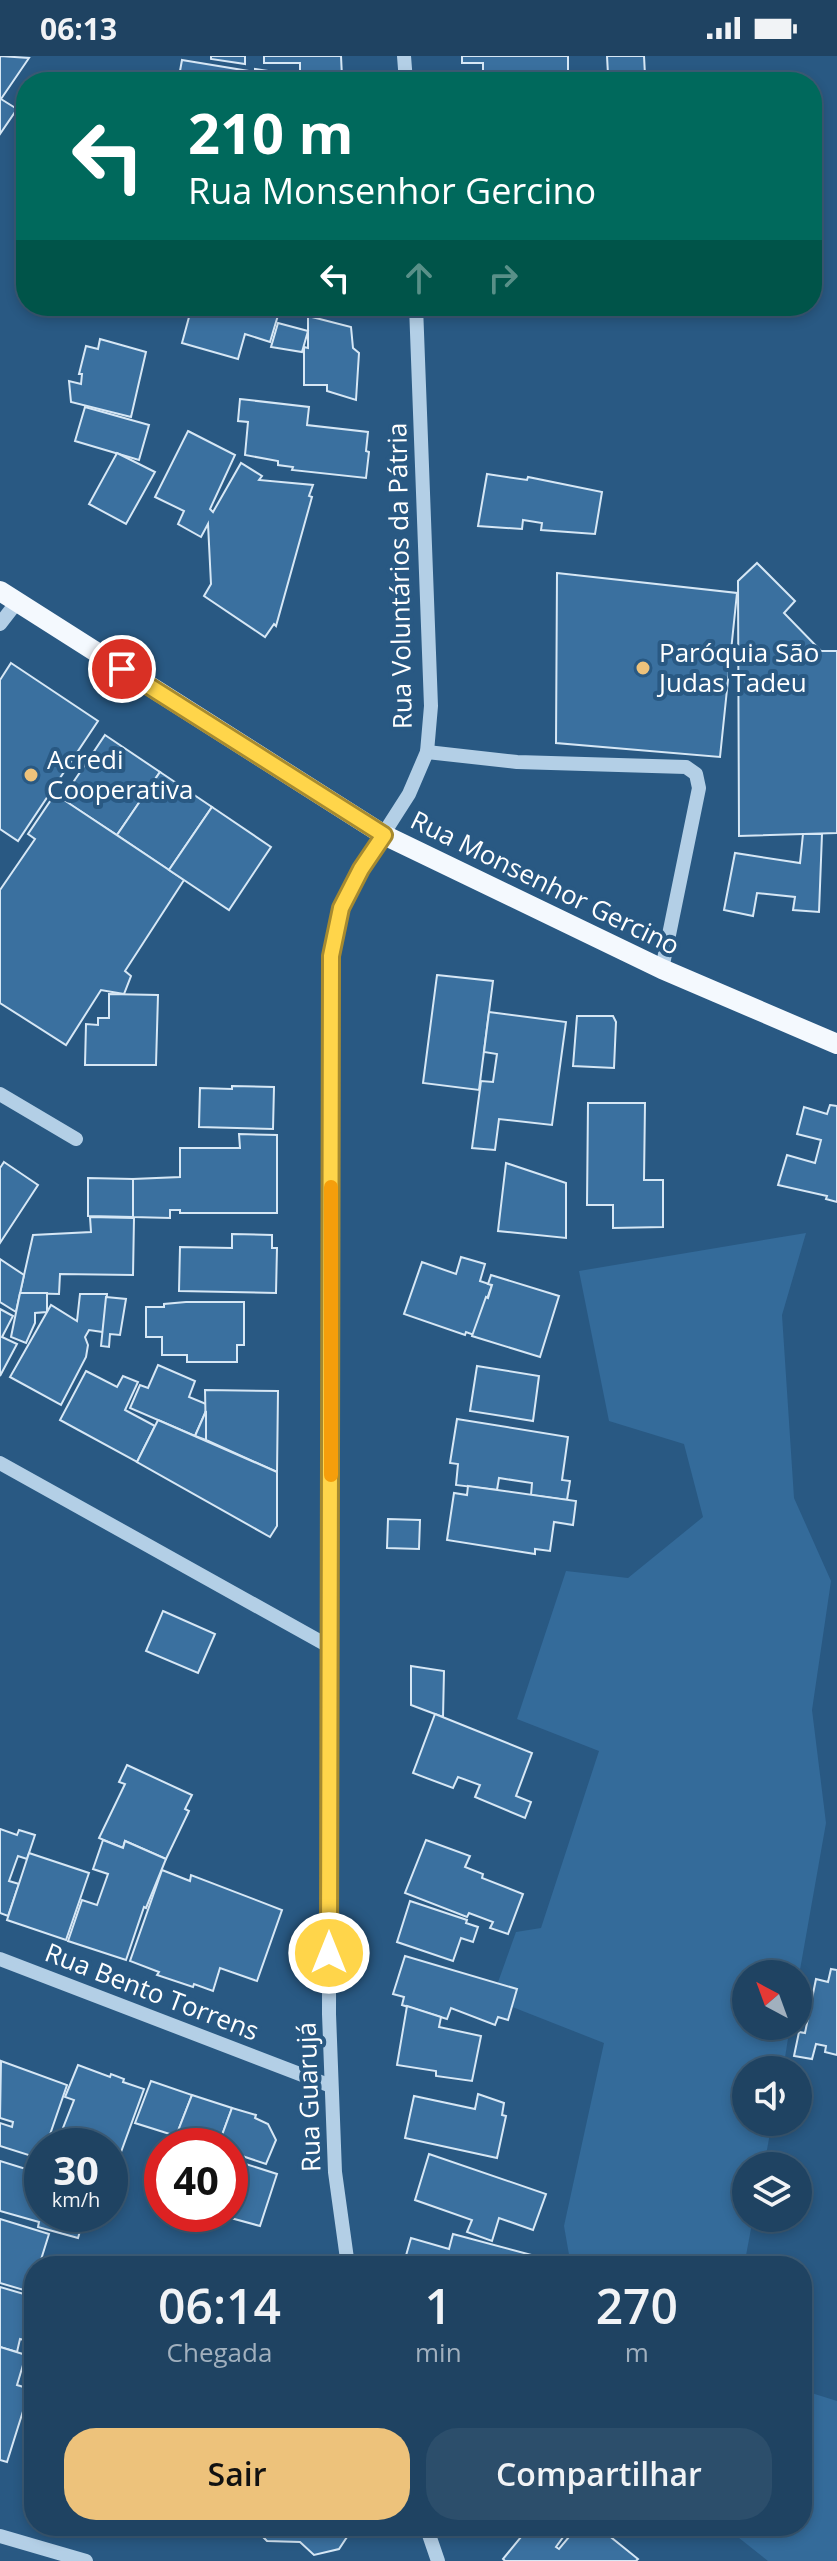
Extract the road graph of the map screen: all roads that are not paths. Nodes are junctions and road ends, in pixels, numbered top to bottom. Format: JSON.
{"nodes":[{"id":1,"x":416,"y":316,"type":"edge"},
{"id":2,"x":8,"y":597,"type":"edge"},
{"id":3,"x":0,"y":624,"type":"edge"},
{"id":4,"x":427,"y":752,"type":"junction"},
{"id":5,"x":384,"y":835,"type":"junction"},
{"id":6,"x":662,"y":969,"type":"junction"},
{"id":7,"x":837,"y":1044,"type":"edge"},
{"id":8,"x":0,"y":1094,"type":"edge"},
{"id":9,"x":76,"y":1139,"type":"dead end"},
{"id":10,"x":0,"y":1463,"type":"edge"},
{"id":11,"x":332,"y":1648,"type":"junction"},
{"id":12,"x":0,"y":1959,"type":"edge"},
{"id":13,"x":331,"y":2086,"type":"junction"},
{"id":14,"x":347,"y":2256,"type":"edge"},
{"id":15,"x":0,"y":2536,"type":"edge"},
{"id":16,"x":429,"y":2536,"type":"edge"},
{"id":17,"x":86,"y":2561,"type":"edge"},
{"id":18,"x":438,"y":2561,"type":"edge"}],
"edges":[{"from":1,"to":4,"type":"street","name":"Rua Voluntários da Pátria"},
{"from":2,"to":3,"type":"street"},
{"from":2,"to":5,"type":"main road","name":"Rua Monsenhor Gercino"},
{"from":4,"to":5,"type":"street","name":"Rua Voluntários da Pátria"},
{"from":4,"to":6,"type":"street"},
{"from":5,"to":6,"type":"main road","name":"Rua Monsenhor Gercino"},
{"from":5,"to":11,"type":"street","name":"Rua Guarujá"},
{"from":6,"to":7,"type":"main road","name":"Rua Monsenhor Gercino"},
{"from":8,"to":9,"type":"street"},
{"from":10,"to":11,"type":"street"},
{"from":11,"to":13,"type":"street","name":"Rua Guarujá"},
{"from":12,"to":13,"type":"street","name":"Rua Bento Torrens"},
{"from":13,"to":14,"type":"street","name":"Rua Guarujá"},
{"from":15,"to":17,"type":"street"},
{"from":16,"to":18,"type":"street"}]}
